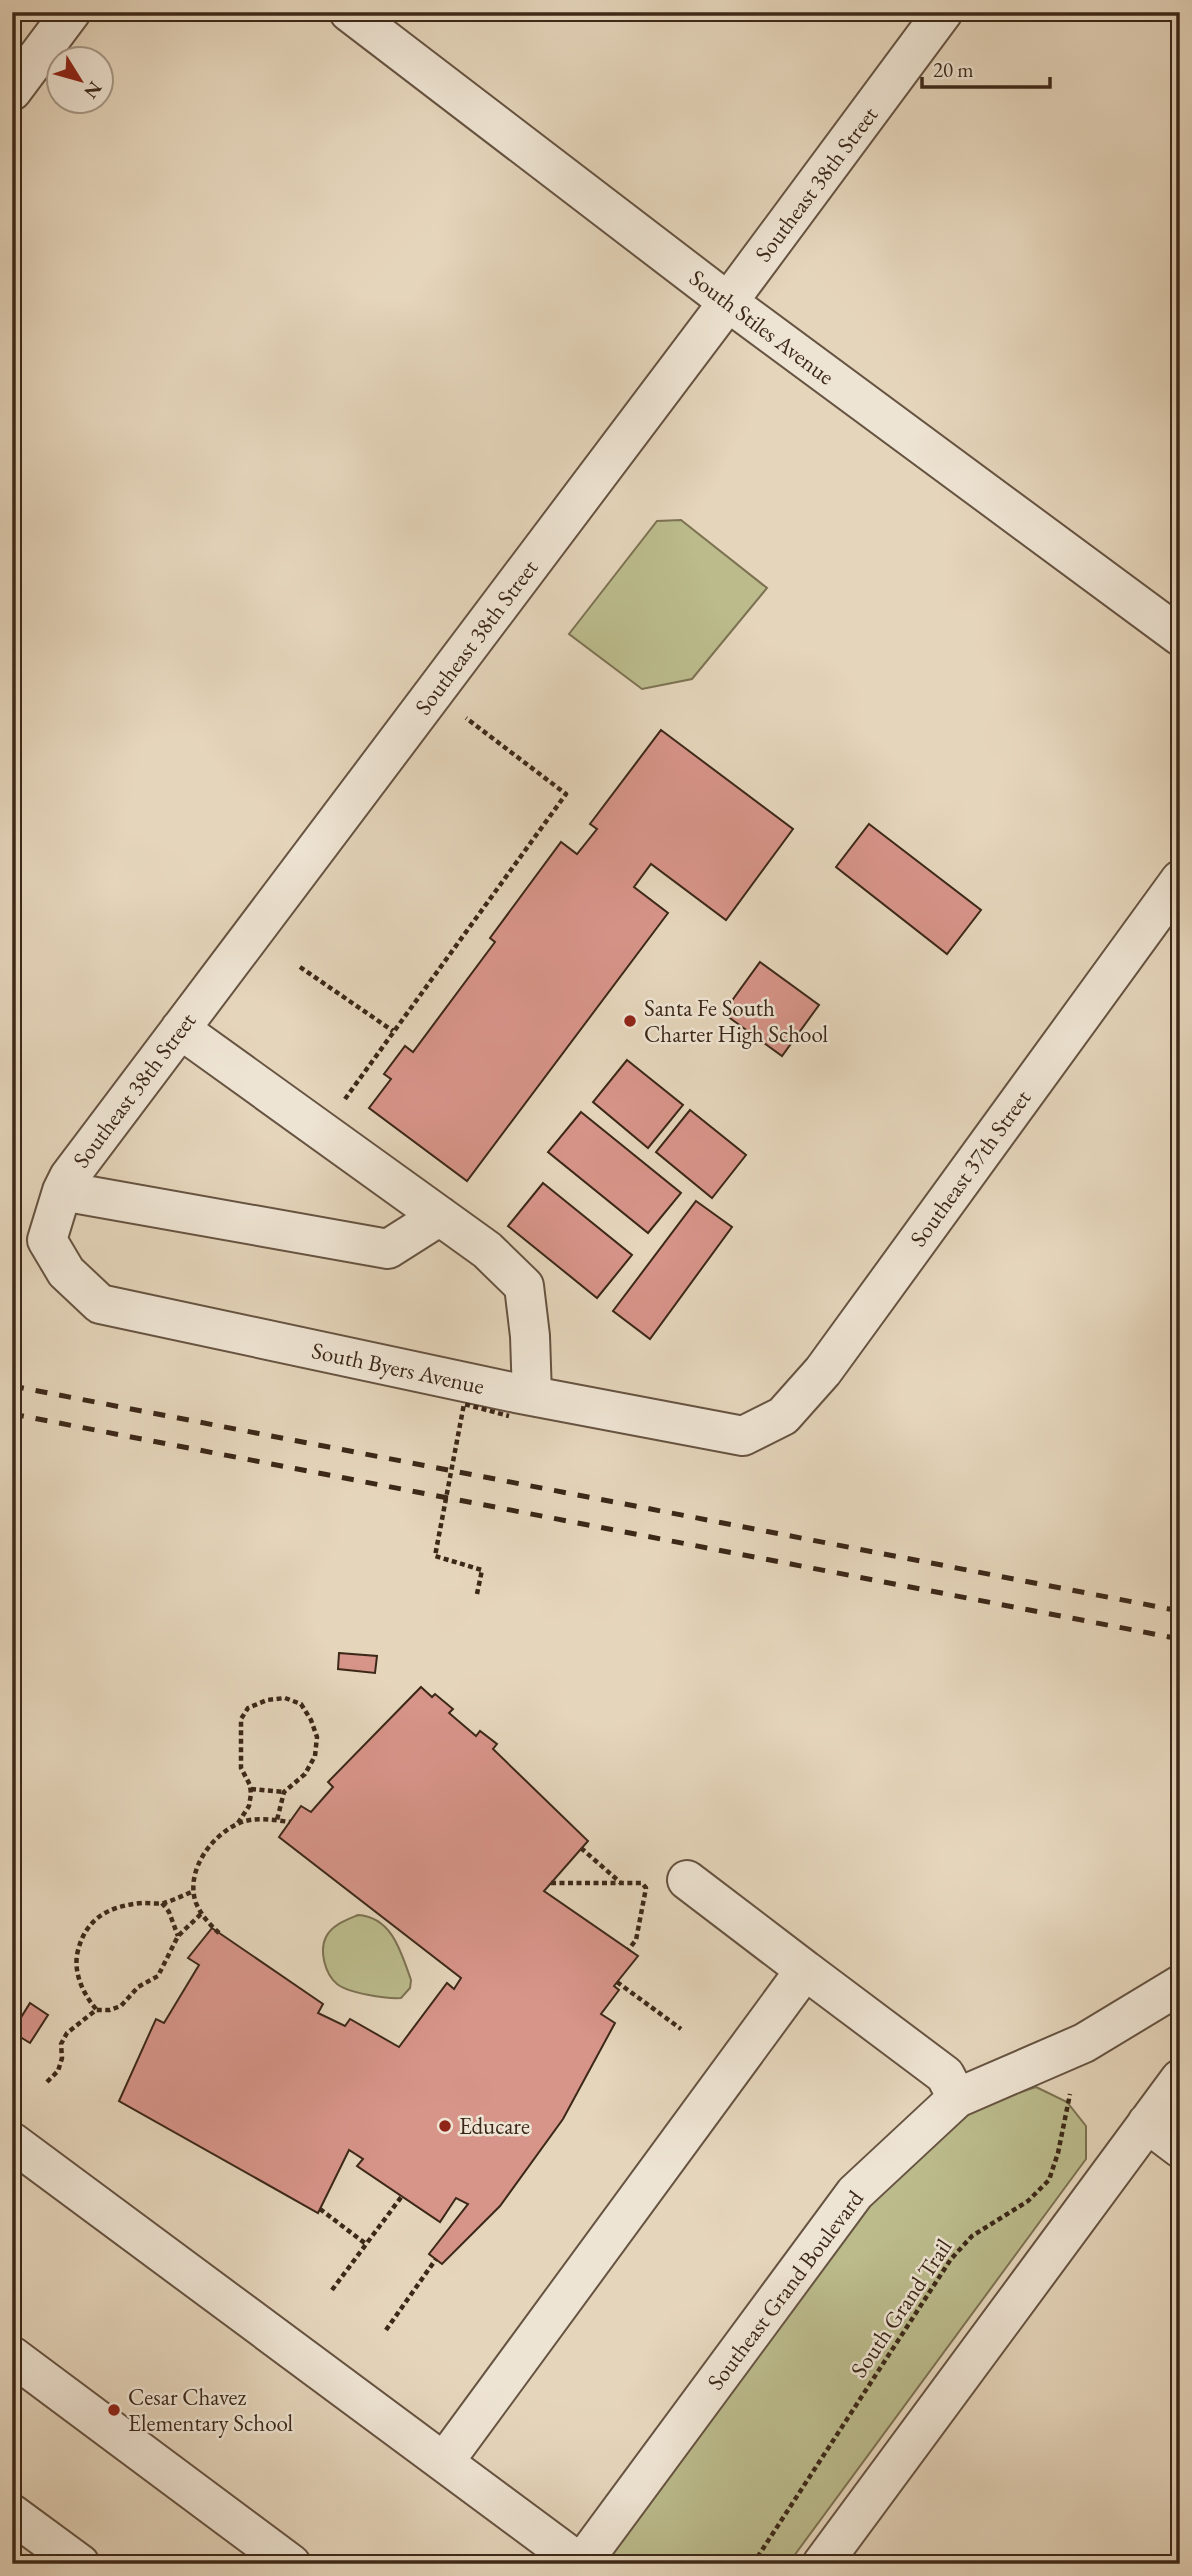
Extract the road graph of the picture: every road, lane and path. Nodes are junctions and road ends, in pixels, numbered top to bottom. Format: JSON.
{"nodes":[{"id":1,"x":71,"y":12,"type":"edge"},
{"id":2,"x":349,"y":12,"type":"edge"},
{"id":3,"x":943,"y":12,"type":"edge"},
{"id":4,"x":12,"y":91,"type":"edge"},
{"id":5,"x":728,"y":302,"type":"junction"},
{"id":6,"x":1180,"y":636,"type":"edge"},
{"id":7,"x":460,"y":714,"type":"dead end"},
{"id":8,"x":1180,"y":880,"type":"edge"},
{"id":9,"x":300,"y":967,"type":"dead end"},
{"id":10,"x":180,"y":1029,"type":"junction"},
{"id":11,"x":393,"y":1031,"type":"junction"},
{"id":12,"x":342,"y":1104,"type":"dead end"},
{"id":13,"x":61,"y":1191,"type":"junction"},
{"id":14,"x":440,"y":1216,"type":"junction"},
{"id":15,"x":66,"y":1272,"type":"joint"},
{"id":16,"x":519,"y":1401,"type":"junction"},
{"id":17,"x":743,"y":1436,"type":"joint"},
{"id":18,"x":477,"y":1594,"type":"dead end"},
{"id":19,"x":251,"y":1789,"type":"junction"},
{"id":20,"x":284,"y":1792,"type":"junction"},
{"id":21,"x":277,"y":1821,"type":"junction"},
{"id":22,"x":290,"y":1822,"type":"dead end"},
{"id":23,"x":238,"y":1823,"type":"junction"},
{"id":24,"x":581,"y":1848,"type":"dead end"},
{"id":25,"x":687,"y":1880,"type":"dead end"},
{"id":26,"x":551,"y":1883,"type":"dead end"},
{"id":27,"x":621,"y":1883,"type":"junction"},
{"id":28,"x":194,"y":1891,"type":"junction"},
{"id":29,"x":162,"y":1903,"type":"junction"},
{"id":30,"x":202,"y":1913,"type":"junction"},
{"id":31,"x":219,"y":1933,"type":"dead end"},
{"id":32,"x":178,"y":1936,"type":"junction"},
{"id":33,"x":628,"y":1950,"type":"dead end"},
{"id":34,"x":805,"y":1970,"type":"junction"},
{"id":35,"x":617,"y":1982,"type":"dead end"},
{"id":36,"x":1180,"y":1985,"type":"edge"},
{"id":37,"x":96,"y":2010,"type":"junction"},
{"id":38,"x":681,"y":2029,"type":"dead end"},
{"id":39,"x":1084,"y":2043,"type":"junction"},
{"id":40,"x":1180,"y":2079,"type":"edge"},
{"id":41,"x":47,"y":2082,"type":"dead end"},
{"id":42,"x":957,"y":2098,"type":"junction"},
{"id":43,"x":1147,"y":2123,"type":"junction"},
{"id":44,"x":12,"y":2142,"type":"edge"},
{"id":45,"x":1180,"y":2148,"type":"edge"},
{"id":46,"x":402,"y":2196,"type":"dead end"},
{"id":47,"x":320,"y":2209,"type":"dead end"},
{"id":48,"x":366,"y":2244,"type":"junction"},
{"id":49,"x":436,"y":2259,"type":"dead end"},
{"id":50,"x":332,"y":2290,"type":"dead end"},
{"id":51,"x":386,"y":2330,"type":"dead end"},
{"id":52,"x":12,"y":2356,"type":"edge"},
{"id":53,"x":444,"y":2462,"type":"junction"},
{"id":54,"x":12,"y":2514,"type":"edge"},
{"id":55,"x":80,"y":2564,"type":"edge"},
{"id":56,"x":291,"y":2564,"type":"edge"},
{"id":57,"x":581,"y":2564,"type":"edge"},
{"id":58,"x":753,"y":2564,"type":"edge"},
{"id":59,"x":822,"y":2564,"type":"edge"}],
"edges":[{"from":1,"to":4,"type":"street"},
{"from":2,"to":5,"type":"street","name":"South Stiles Avenue"},
{"from":3,"to":5,"type":"street","name":"Southeast 38th Street"},
{"from":5,"to":6,"type":"street","name":"South Stiles Avenue"},
{"from":5,"to":10,"type":"street","name":"Southeast 38th Street"},
{"from":7,"to":11,"type":"path"},
{"from":8,"to":17,"type":"street","name":"Southeast 37th Street"},
{"from":9,"to":11,"type":"path"},
{"from":10,"to":13,"type":"street","name":"Southeast 38th Street"},
{"from":10,"to":14,"type":"street"},
{"from":11,"to":12,"type":"path"},
{"from":13,"to":14,"type":"street"},
{"from":13,"to":15,"type":"street","name":"Southeast 38th Street"},
{"from":14,"to":16,"type":"street"},
{"from":15,"to":16,"type":"street","name":"South Byers Avenue"},
{"from":16,"to":17,"type":"street","name":"South Byers Avenue"},
{"from":16,"to":18,"type":"path","bridge":true},
{"from":19,"to":20,"type":"path"},
{"from":19,"to":20,"type":"path"},
{"from":19,"to":23,"type":"path"},
{"from":20,"to":21,"type":"path"},
{"from":21,"to":22,"type":"path"},
{"from":21,"to":23,"type":"path"},
{"from":23,"to":28,"type":"path"},
{"from":24,"to":27,"type":"path"},
{"from":25,"to":34,"type":"street"},
{"from":26,"to":27,"type":"path"},
{"from":27,"to":33,"type":"path"},
{"from":28,"to":29,"type":"path"},
{"from":28,"to":30,"type":"path"},
{"from":29,"to":32,"type":"path"},
{"from":29,"to":37,"type":"path"},
{"from":30,"to":31,"type":"path"},
{"from":30,"to":32,"type":"path"},
{"from":32,"to":37,"type":"path"},
{"from":34,"to":42,"type":"street"},
{"from":34,"to":53,"type":"street"},
{"from":35,"to":38,"type":"path"},
{"from":36,"to":39,"type":"street","name":"Southeast Grand Boulevard"},
{"from":37,"to":41,"type":"path"},
{"from":39,"to":42,"type":"street","name":"Southeast Grand Boulevard"},
{"from":39,"to":58,"type":"path","name":"South Grand Trail"},
{"from":40,"to":43,"type":"street"},
{"from":42,"to":57,"type":"street","name":"Southeast Grand Boulevard"},
{"from":43,"to":45,"type":"street"},
{"from":43,"to":59,"type":"street"},
{"from":44,"to":53,"type":"street"},
{"from":46,"to":48,"type":"path"},
{"from":47,"to":48,"type":"path"},
{"from":48,"to":50,"type":"path"},
{"from":49,"to":51,"type":"path"},
{"from":52,"to":56,"type":"street"},
{"from":53,"to":57,"type":"street"},
{"from":54,"to":55,"type":"street"}]}
